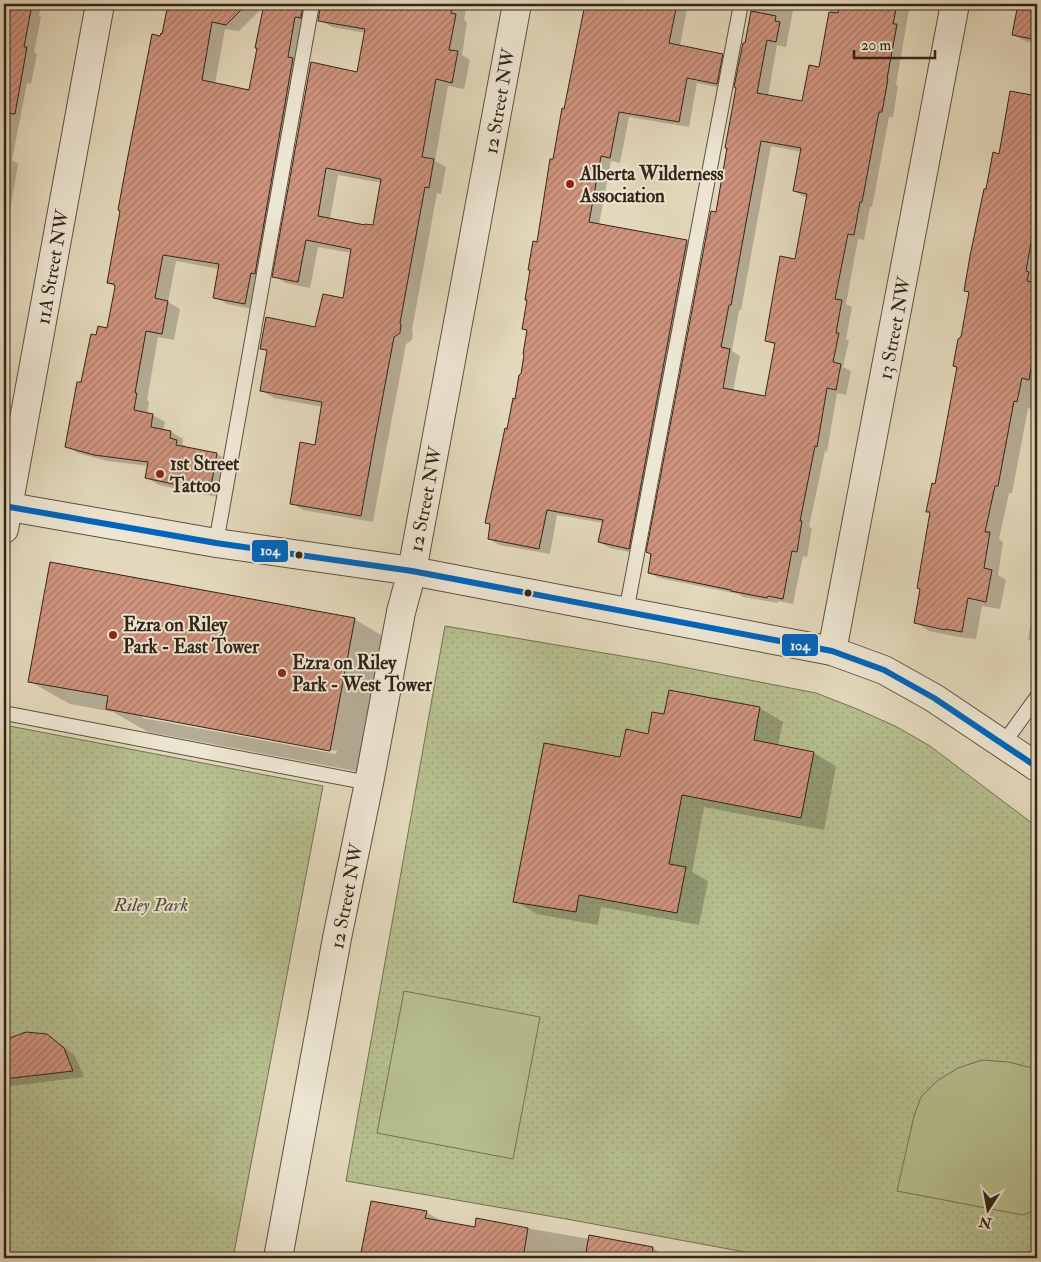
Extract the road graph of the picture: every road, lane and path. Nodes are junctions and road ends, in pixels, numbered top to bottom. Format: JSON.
{"nodes":[{"id":1,"x":100,"y":4,"type":"edge"},
{"id":2,"x":312,"y":4,"type":"edge"},
{"id":3,"x":517,"y":4,"type":"edge"},
{"id":4,"x":741,"y":4,"type":"edge"},
{"id":5,"x":955,"y":4,"type":"edge"},
{"id":6,"x":5,"y":514,"type":"edge"},
{"id":7,"x":216,"y":543,"type":"junction"},
{"id":8,"x":412,"y":571,"type":"junction"},
{"id":9,"x":626,"y":612,"type":"junction"},
{"id":10,"x":832,"y":651,"type":"junction"},
{"id":11,"x":1037,"y":697,"type":"edge"},
{"id":12,"x":4,"y":713,"type":"edge"},
{"id":13,"x":1003,"y":744,"type":"junction"},
{"id":14,"x":1037,"y":767,"type":"edge"},
{"id":15,"x":369,"y":783,"type":"junction"},
{"id":16,"x":278,"y":1258,"type":"edge"}],
"edges":[{"from":1,"to":6,"type":"street","name":"11A Street NW"},
{"from":2,"to":7,"type":"lane"},
{"from":3,"to":8,"type":"street","name":"12 Street NW"},
{"from":4,"to":9,"type":"lane"},
{"from":5,"to":10,"type":"street","name":"13 Street NW"},
{"from":6,"to":7,"type":"street"},
{"from":7,"to":8,"type":"street"},
{"from":8,"to":9,"type":"street"},
{"from":8,"to":15,"type":"street","name":"12 Street NW"},
{"from":9,"to":10,"type":"street"},
{"from":10,"to":13,"type":"street"},
{"from":11,"to":13,"type":"lane"},
{"from":12,"to":15,"type":"lane"},
{"from":13,"to":14,"type":"street"},
{"from":15,"to":16,"type":"street","name":"12 Street NW"}]}
